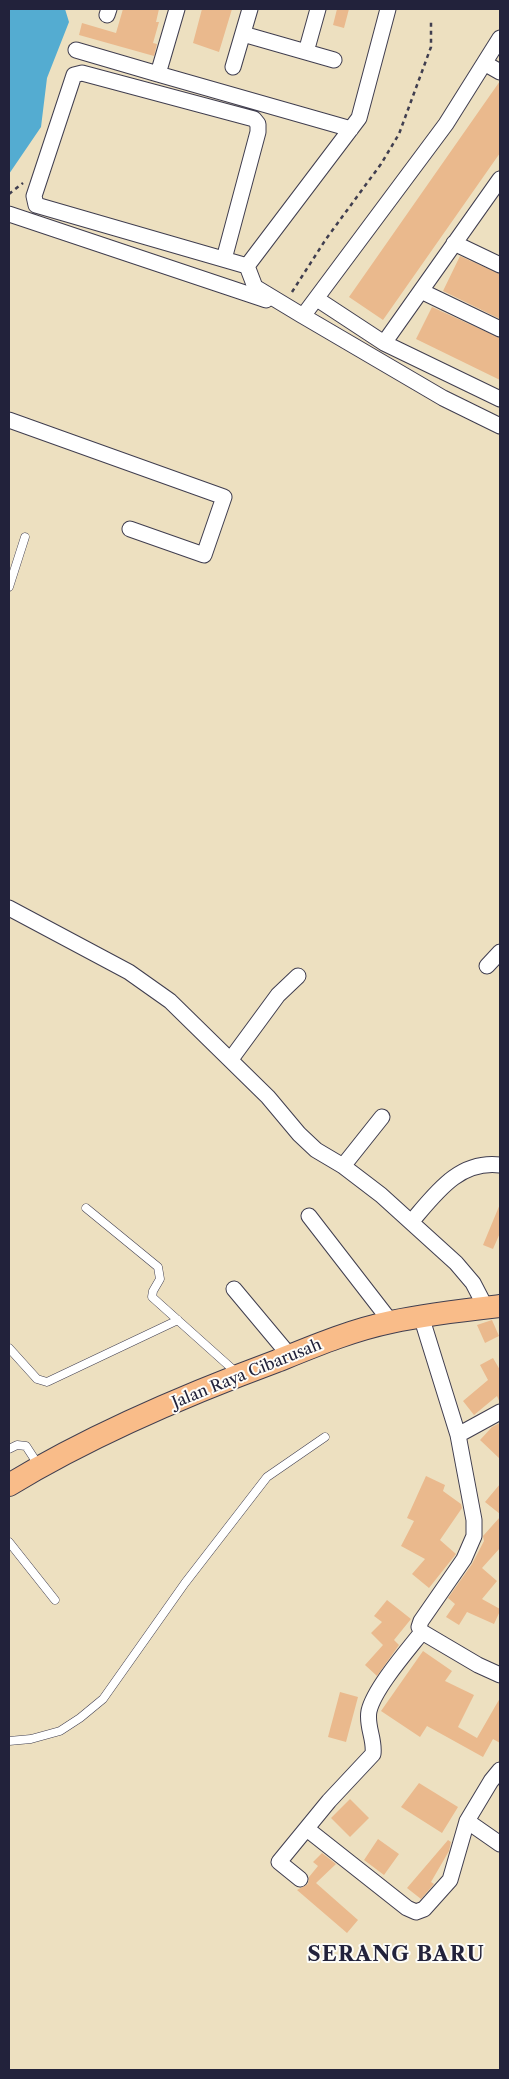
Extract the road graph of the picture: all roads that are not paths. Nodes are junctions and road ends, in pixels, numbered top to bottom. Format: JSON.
{"nodes":[{"id":1,"x":177,"y":9,"type":"edge"},
{"id":2,"x":250,"y":9,"type":"edge"},
{"id":3,"x":318,"y":9,"type":"edge"},
{"id":4,"x":388,"y":9,"type":"edge"},
{"id":5,"x":243,"y":34,"type":"junction"},
{"id":6,"x":500,"y":38,"type":"edge"},
{"id":7,"x":76,"y":50,"type":"dead end"},
{"id":8,"x":306,"y":52,"type":"junction"},
{"id":9,"x":334,"y":60,"type":"dead end"},
{"id":10,"x":486,"y":64,"type":"junction"},
{"id":11,"x":233,"y":67,"type":"dead end"},
{"id":12,"x":500,"y":72,"type":"edge"},
{"id":13,"x":158,"y":74,"type":"junction"},
{"id":14,"x":352,"y":129,"type":"junction"},
{"id":15,"x":500,"y":179,"type":"edge"},
{"id":16,"x":494,"y":198,"type":"edge"},
{"id":17,"x":33,"y":199,"type":"junction"},
{"id":18,"x":9,"y":209,"type":"edge"},
{"id":19,"x":9,"y":214,"type":"edge"},
{"id":20,"x":454,"y":243,"type":"junction"},
{"id":21,"x":224,"y":259,"type":"junction"},
{"id":22,"x":500,"y":264,"type":"edge"},
{"id":23,"x":247,"y":266,"type":"junction"},
{"id":24,"x":421,"y":291,"type":"junction"},
{"id":25,"x":317,"y":299,"type":"junction"},
{"id":26,"x":284,"y":306,"type":"junction"},
{"id":27,"x":303,"y":316,"type":"junction"},
{"id":28,"x":500,"y":329,"type":"edge"},
{"id":29,"x":384,"y":343,"type":"junction"},
{"id":30,"x":500,"y":399,"type":"edge"},
{"id":31,"x":9,"y":420,"type":"edge"},
{"id":32,"x":500,"y":426,"type":"edge"},
{"id":33,"x":130,"y":529,"type":"dead end"},
{"id":34,"x":25,"y":537,"type":"dead end"},
{"id":35,"x":9,"y":587,"type":"edge"},
{"id":36,"x":9,"y":908,"type":"edge"},
{"id":37,"x":500,"y":952,"type":"edge"},
{"id":38,"x":487,"y":966,"type":"dead end"},
{"id":39,"x":298,"y":976,"type":"dead end"},
{"id":40,"x":231,"y":1059,"type":"junction"},
{"id":41,"x":382,"y":1116,"type":"dead end"},
{"id":42,"x":500,"y":1165,"type":"edge"},
{"id":43,"x":343,"y":1166,"type":"junction"},
{"id":44,"x":86,"y":1208,"type":"dead end"},
{"id":45,"x":309,"y":1216,"type":"dead end"},
{"id":46,"x":412,"y":1222,"type":"junction"},
{"id":47,"x":234,"y":1289,"type":"dead end"},
{"id":48,"x":493,"y":1307,"type":"edge"},
{"id":49,"x":422,"y":1316,"type":"junction"},
{"id":50,"x":178,"y":1320,"type":"junction"},
{"id":51,"x":391,"y":1322,"type":"junction"},
{"id":52,"x":9,"y":1348,"type":"edge"},
{"id":53,"x":290,"y":1356,"type":"junction"},
{"id":54,"x":239,"y":1375,"type":"junction"},
{"id":55,"x":500,"y":1412,"type":"edge"},
{"id":56,"x":458,"y":1435,"type":"junction"},
{"id":57,"x":325,"y":1437,"type":"dead end"},
{"id":58,"x":9,"y":1449,"type":"edge"},
{"id":59,"x":40,"y":1468,"type":"junction"},
{"id":60,"x":9,"y":1485,"type":"edge"},
{"id":61,"x":9,"y":1542,"type":"edge"},
{"id":62,"x":55,"y":1600,"type":"dead end"},
{"id":63,"x":422,"y":1632,"type":"junction"},
{"id":64,"x":500,"y":1675,"type":"edge"},
{"id":65,"x":9,"y":1741,"type":"edge"},
{"id":66,"x":500,"y":1770,"type":"edge"},
{"id":67,"x":467,"y":1821,"type":"junction"},
{"id":68,"x":307,"y":1829,"type":"junction"},
{"id":69,"x":500,"y":1844,"type":"edge"},
{"id":70,"x":300,"y":1879,"type":"dead end"}],
"edges":[{"from":1,"to":13,"type":"street"},
{"from":2,"to":5,"type":"street"},
{"from":3,"to":8,"type":"street"},
{"from":4,"to":14,"type":"street"},
{"from":5,"to":8,"type":"street"},
{"from":5,"to":11,"type":"street"},
{"from":6,"to":10,"type":"street"},
{"from":7,"to":13,"type":"street"},
{"from":8,"to":9,"type":"street"},
{"from":10,"to":12,"type":"street"},
{"from":10,"to":25,"type":"street"},
{"from":13,"to":14,"type":"street"},
{"from":14,"to":23,"type":"street"},
{"from":15,"to":16,"type":"street"},
{"from":16,"to":20,"type":"street"},
{"from":17,"to":18,"type":"street"},
{"from":17,"to":21,"type":"street"},
{"from":17,"to":21,"type":"street"},
{"from":19,"to":26,"type":"street"},
{"from":20,"to":22,"type":"street"},
{"from":20,"to":24,"type":"street"},
{"from":21,"to":23,"type":"street"},
{"from":23,"to":26,"type":"street"},
{"from":24,"to":28,"type":"street"},
{"from":24,"to":29,"type":"street"},
{"from":25,"to":27,"type":"street"},
{"from":25,"to":29,"type":"street"},
{"from":26,"to":27,"type":"street"},
{"from":27,"to":32,"type":"street"},
{"from":29,"to":30,"type":"street"},
{"from":31,"to":33,"type":"street"},
{"from":34,"to":35,"type":"lane"},
{"from":36,"to":40,"type":"street"},
{"from":37,"to":38,"type":"street"},
{"from":39,"to":40,"type":"street"},
{"from":40,"to":43,"type":"street"},
{"from":41,"to":43,"type":"street"},
{"from":42,"to":46,"type":"street"},
{"from":43,"to":46,"type":"street"},
{"from":44,"to":50,"type":"lane"},
{"from":45,"to":51,"type":"street"},
{"from":46,"to":48,"type":"street"},
{"from":47,"to":53,"type":"street"},
{"from":48,"to":49,"type":"main road","name":"Jalan Raya Cibarusah"},
{"from":49,"to":51,"type":"main road","name":"Jalan Raya Cibarusah"},
{"from":49,"to":56,"type":"street"},
{"from":50,"to":52,"type":"lane"},
{"from":50,"to":54,"type":"lane"},
{"from":51,"to":53,"type":"main road","name":"Jalan Raya Cibarusah"},
{"from":53,"to":54,"type":"main road","name":"Jalan Raya Cibarusah"},
{"from":54,"to":59,"type":"main road","name":"Jalan Raya Cibarusah"},
{"from":55,"to":56,"type":"street"},
{"from":56,"to":63,"type":"street"},
{"from":57,"to":65,"type":"lane"},
{"from":58,"to":59,"type":"lane"},
{"from":59,"to":60,"type":"main road","name":"Jalan Raya Cibarusah"},
{"from":61,"to":62,"type":"lane"},
{"from":63,"to":64,"type":"street"},
{"from":63,"to":68,"type":"street"},
{"from":66,"to":67,"type":"street"},
{"from":67,"to":68,"type":"street"},
{"from":67,"to":69,"type":"street"},
{"from":68,"to":70,"type":"street"}]}
